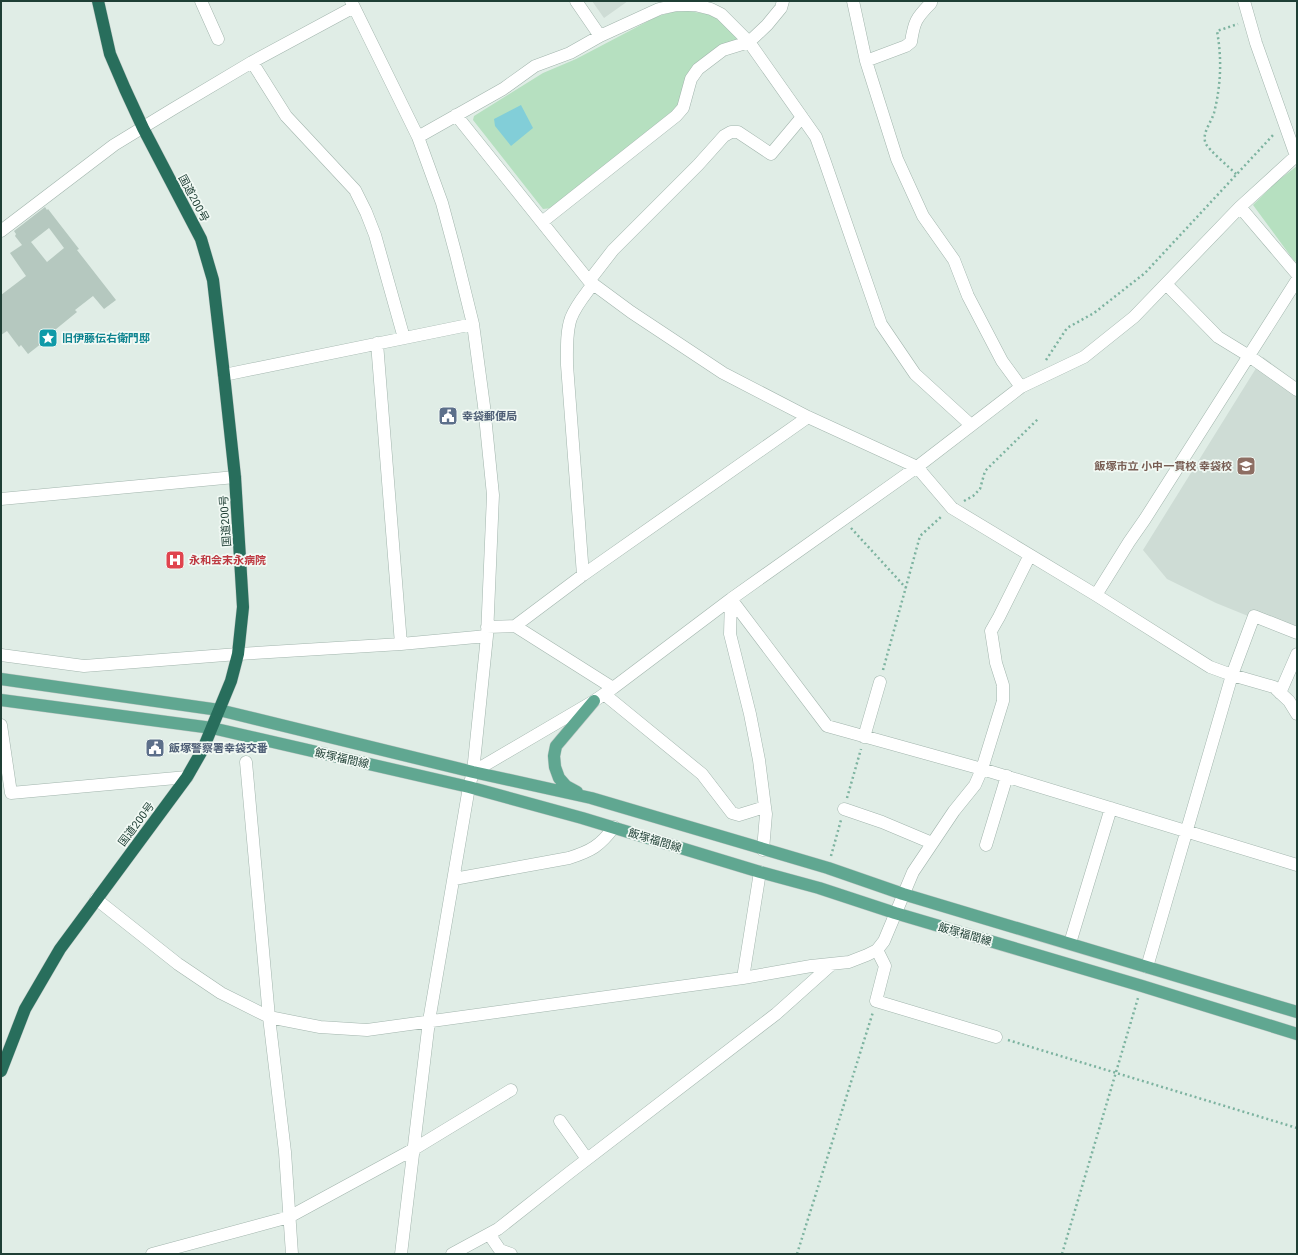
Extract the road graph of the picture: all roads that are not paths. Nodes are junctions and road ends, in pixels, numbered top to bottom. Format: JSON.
{"nodes":[{"id":1,"x":98,"y":1,"type":"edge"},
{"id":2,"x":201,"y":1,"type":"edge"},
{"id":3,"x":576,"y":1,"type":"edge"},
{"id":4,"x":783,"y":1,"type":"edge"},
{"id":5,"x":853,"y":1,"type":"edge"},
{"id":6,"x":1244,"y":1,"type":"edge"},
{"id":7,"x":931,"y":2,"type":"edge"},
{"id":8,"x":352,"y":4,"type":"edge"},
{"id":9,"x":600,"y":36,"type":"junction"},
{"id":10,"x":218,"y":39,"type":"dead end"},
{"id":11,"x":749,"y":42,"type":"junction"},
{"id":12,"x":866,"y":61,"type":"junction"},
{"id":13,"x":252,"y":62,"type":"junction"},
{"id":14,"x":456,"y":115,"type":"junction"},
{"id":15,"x":802,"y":117,"type":"junction"},
{"id":16,"x":143,"y":128,"type":"junction"},
{"id":17,"x":418,"y":137,"type":"junction"},
{"id":18,"x":1296,"y":155,"type":"edge"},
{"id":19,"x":1240,"y":207,"type":"junction"},
{"id":20,"x":542,"y":222,"type":"junction"},
{"id":21,"x":1,"y":231,"type":"edge"},
{"id":22,"x":1297,"y":274,"type":"edge"},
{"id":23,"x":1297,"y":280,"type":"edge"},
{"id":24,"x":591,"y":282,"type":"junction"},
{"id":25,"x":1166,"y":284,"type":"junction"},
{"id":26,"x":473,"y":324,"type":"junction"},
{"id":27,"x":404,"y":338,"type":"junction"},
{"id":28,"x":378,"y":344,"type":"junction"},
{"id":29,"x":1249,"y":356,"type":"junction"},
{"id":30,"x":224,"y":375,"type":"junction"},
{"id":31,"x":1021,"y":387,"type":"junction"},
{"id":32,"x":1297,"y":390,"type":"edge"},
{"id":33,"x":808,"y":417,"type":"junction"},
{"id":34,"x":971,"y":425,"type":"junction"},
{"id":35,"x":917,"y":467,"type":"junction"},
{"id":36,"x":235,"y":477,"type":"junction"},
{"id":37,"x":1,"y":499,"type":"edge"},
{"id":38,"x":1030,"y":556,"type":"junction"},
{"id":39,"x":583,"y":575,"type":"junction"},
{"id":40,"x":1096,"y":595,"type":"junction"},
{"id":41,"x":731,"y":599,"type":"junction"},
{"id":42,"x":515,"y":626,"type":"junction"},
{"id":43,"x":487,"y":632,"type":"junction"},
{"id":44,"x":1297,"y":633,"type":"edge"},
{"id":45,"x":401,"y":644,"type":"junction"},
{"id":46,"x":238,"y":654,"type":"junction"},
{"id":47,"x":1297,"y":654,"type":"edge"},
{"id":48,"x":1,"y":655,"type":"edge"},
{"id":49,"x":1232,"y":675,"type":"junction"},
{"id":50,"x":1,"y":679,"type":"edge"},
{"id":51,"x":880,"y":682,"type":"road end"},
{"id":52,"x":1280,"y":693,"type":"junction"},
{"id":53,"x":604,"y":694,"type":"junction"},
{"id":54,"x":1,"y":700,"type":"edge"},
{"id":55,"x":220,"y":710,"type":"junction"},
{"id":56,"x":1297,"y":714,"type":"edge"},
{"id":57,"x":1,"y":725,"type":"edge"},
{"id":58,"x":212,"y":728,"type":"junction"},
{"id":59,"x":864,"y":737,"type":"junction"},
{"id":60,"x":246,"y":762,"type":"dead end"},
{"id":61,"x":982,"y":769,"type":"junction"},
{"id":62,"x":473,"y":772,"type":"junction"},
{"id":63,"x":1007,"y":776,"type":"junction"},
{"id":64,"x":187,"y":777,"type":"junction"},
{"id":65,"x":469,"y":787,"type":"junction"},
{"id":66,"x":591,"y":798,"type":"junction"},
{"id":67,"x":765,"y":807,"type":"junction"},
{"id":68,"x":1111,"y":808,"type":"junction"},
{"id":69,"x":844,"y":809,"type":"dead end"},
{"id":70,"x":614,"y":827,"type":"junction"},
{"id":71,"x":1187,"y":830,"type":"junction"},
{"id":72,"x":932,"y":843,"type":"junction"},
{"id":73,"x":986,"y":845,"type":"dead end"},
{"id":74,"x":763,"y":850,"type":"junction"},
{"id":75,"x":1297,"y":865,"type":"edge"},
{"id":76,"x":760,"y":872,"type":"junction"},
{"id":77,"x":454,"y":879,"type":"junction"},
{"id":78,"x":903,"y":894,"type":"junction"},
{"id":79,"x":96,"y":899,"type":"junction"},
{"id":80,"x":895,"y":913,"type":"junction"},
{"id":81,"x":1070,"y":944,"type":"junction"},
{"id":82,"x":877,"y":950,"type":"junction"},
{"id":83,"x":832,"y":964,"type":"junction"},
{"id":84,"x":1147,"y":966,"type":"junction"},
{"id":85,"x":743,"y":978,"type":"junction"},
{"id":86,"x":1297,"y":1012,"type":"edge"},
{"id":87,"x":268,"y":1017,"type":"junction"},
{"id":88,"x":429,"y":1021,"type":"junction"},
{"id":89,"x":1297,"y":1034,"type":"edge"},
{"id":90,"x":996,"y":1037,"type":"road end"},
{"id":91,"x":1,"y":1070,"type":"edge"},
{"id":92,"x":511,"y":1090,"type":"dead end"},
{"id":93,"x":560,"y":1121,"type":"dead end"},
{"id":94,"x":414,"y":1150,"type":"junction"},
{"id":95,"x":587,"y":1158,"type":"junction"},
{"id":96,"x":290,"y":1217,"type":"junction"},
{"id":97,"x":489,"y":1234,"type":"junction"},
{"id":98,"x":152,"y":1254,"type":"edge"},
{"id":99,"x":292,"y":1254,"type":"edge"},
{"id":100,"x":401,"y":1254,"type":"edge"},
{"id":101,"x":452,"y":1254,"type":"edge"},
{"id":102,"x":511,"y":1254,"type":"edge"}],
"edges":[{"from":1,"to":16,"type":"highway","name":"国道200号"},
{"from":2,"to":10,"type":"street"},
{"from":3,"to":9,"type":"street"},
{"from":4,"to":11,"type":"street"},
{"from":5,"to":12,"type":"street"},
{"from":6,"to":18,"type":"street"},
{"from":7,"to":12,"type":"street"},
{"from":8,"to":13,"type":"street"},
{"from":8,"to":17,"type":"street"},
{"from":9,"to":11,"type":"street"},
{"from":9,"to":14,"type":"street"},
{"from":11,"to":15,"type":"street"},
{"from":11,"to":20,"type":"street"},
{"from":12,"to":31,"type":"street"},
{"from":13,"to":16,"type":"street"},
{"from":13,"to":27,"type":"street"},
{"from":14,"to":17,"type":"street"},
{"from":14,"to":20,"type":"street"},
{"from":15,"to":24,"type":"street"},
{"from":15,"to":34,"type":"street"},
{"from":16,"to":21,"type":"street"},
{"from":16,"to":30,"type":"highway","name":"国道200号"},
{"from":17,"to":26,"type":"street"},
{"from":18,"to":19,"type":"street"},
{"from":19,"to":22,"type":"street"},
{"from":19,"to":25,"type":"street"},
{"from":20,"to":24,"type":"street"},
{"from":23,"to":29,"type":"street"},
{"from":24,"to":33,"type":"street"},
{"from":24,"to":39,"type":"street"},
{"from":25,"to":29,"type":"street"},
{"from":25,"to":31,"type":"street"},
{"from":26,"to":27,"type":"street"},
{"from":26,"to":43,"type":"street"},
{"from":27,"to":28,"type":"street"},
{"from":28,"to":30,"type":"street"},
{"from":28,"to":45,"type":"street"},
{"from":29,"to":32,"type":"street"},
{"from":29,"to":40,"type":"street"},
{"from":30,"to":36,"type":"highway","name":"国道200号"},
{"from":31,"to":34,"type":"street"},
{"from":33,"to":35,"type":"street"},
{"from":33,"to":39,"type":"street"},
{"from":34,"to":35,"type":"street"},
{"from":35,"to":38,"type":"street"},
{"from":35,"to":41,"type":"street"},
{"from":36,"to":37,"type":"street"},
{"from":36,"to":46,"type":"highway","name":"国道200号"},
{"from":38,"to":40,"type":"street"},
{"from":38,"to":61,"type":"street"},
{"from":39,"to":42,"type":"street"},
{"from":40,"to":49,"type":"street"},
{"from":41,"to":53,"type":"street"},
{"from":41,"to":59,"type":"street"},
{"from":41,"to":67,"type":"street"},
{"from":42,"to":43,"type":"street"},
{"from":42,"to":53,"type":"street"},
{"from":43,"to":45,"type":"street"},
{"from":43,"to":62,"type":"street"},
{"from":44,"to":49,"type":"street"},
{"from":45,"to":46,"type":"street"},
{"from":46,"to":48,"type":"street"},
{"from":46,"to":55,"type":"highway","name":"国道200号"},
{"from":47,"to":52,"type":"street"},
{"from":49,"to":52,"type":"street"},
{"from":49,"to":71,"type":"street"},
{"from":50,"to":55,"type":"main road","name":"飯塚福間線"},
{"from":51,"to":59,"type":"street"},
{"from":52,"to":56,"type":"street"},
{"from":53,"to":62,"type":"street"},
{"from":53,"to":66,"type":"main road"},
{"from":53,"to":67,"type":"street"},
{"from":54,"to":58,"type":"main road","name":"飯塚福間線"},
{"from":55,"to":58,"type":"highway","name":"国道200号"},
{"from":55,"to":62,"type":"main road","name":"飯塚福間線"},
{"from":57,"to":64,"type":"street"},
{"from":58,"to":64,"type":"highway","name":"国道200号"},
{"from":58,"to":65,"type":"main road","name":"飯塚福間線"},
{"from":59,"to":61,"type":"street"},
{"from":60,"to":87,"type":"street"},
{"from":61,"to":63,"type":"street"},
{"from":61,"to":72,"type":"street"},
{"from":62,"to":65,"type":"street"},
{"from":62,"to":66,"type":"main road","name":"飯塚福間線"},
{"from":63,"to":68,"type":"street"},
{"from":63,"to":73,"type":"street"},
{"from":64,"to":79,"type":"highway","name":"国道200号"},
{"from":65,"to":70,"type":"main road","name":"飯塚福間線"},
{"from":65,"to":77,"type":"street"},
{"from":66,"to":74,"type":"main road","name":"飯塚福間線"},
{"from":67,"to":74,"type":"street"},
{"from":68,"to":71,"type":"street"},
{"from":68,"to":81,"type":"street"},
{"from":69,"to":72,"type":"street"},
{"from":70,"to":76,"type":"main road","name":"飯塚福間線"},
{"from":70,"to":77,"type":"street"},
{"from":71,"to":75,"type":"street"},
{"from":71,"to":84,"type":"street"},
{"from":72,"to":78,"type":"street"},
{"from":74,"to":78,"type":"main road","name":"飯塚福間線"},
{"from":76,"to":80,"type":"main road","name":"飯塚福間線"},
{"from":76,"to":85,"type":"street"},
{"from":77,"to":88,"type":"street"},
{"from":78,"to":80,"type":"street"},
{"from":78,"to":81,"type":"main road","name":"飯塚福間線"},
{"from":79,"to":87,"type":"street"},
{"from":79,"to":91,"type":"highway","name":"国道200号"},
{"from":80,"to":82,"type":"street"},
{"from":80,"to":89,"type":"main road","name":"飯塚福間線"},
{"from":81,"to":84,"type":"main road","name":"飯塚福間線"},
{"from":82,"to":83,"type":"street"},
{"from":82,"to":90,"type":"street"},
{"from":83,"to":85,"type":"street"},
{"from":83,"to":95,"type":"street"},
{"from":84,"to":86,"type":"main road","name":"飯塚福間線"},
{"from":85,"to":88,"type":"street"},
{"from":87,"to":88,"type":"street"},
{"from":87,"to":96,"type":"street"},
{"from":88,"to":94,"type":"street"},
{"from":92,"to":94,"type":"street"},
{"from":93,"to":95,"type":"street"},
{"from":94,"to":96,"type":"street"},
{"from":94,"to":100,"type":"street"},
{"from":95,"to":97,"type":"street"},
{"from":96,"to":98,"type":"street"},
{"from":96,"to":99,"type":"street"},
{"from":97,"to":101,"type":"street"},
{"from":97,"to":102,"type":"street"}]}
